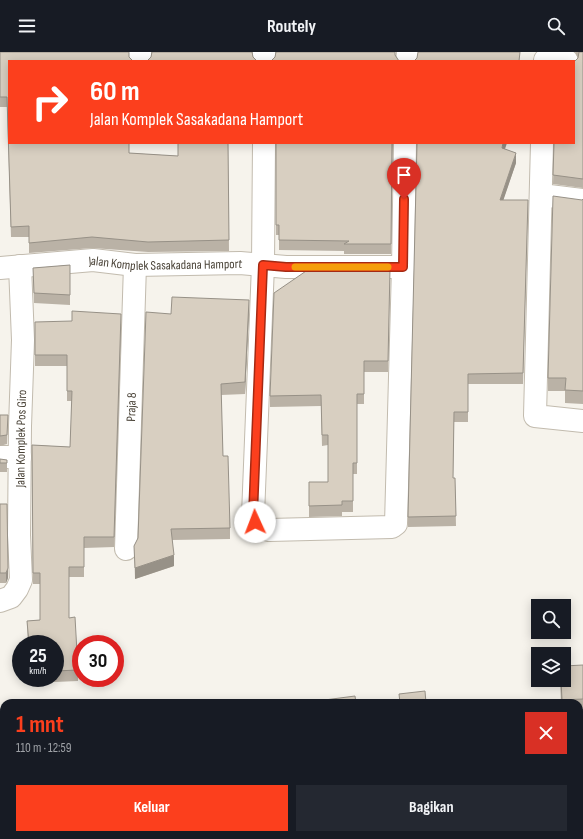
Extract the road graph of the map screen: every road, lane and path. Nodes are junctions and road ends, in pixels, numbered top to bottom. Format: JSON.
{"nodes":[{"id":1,"x":264,"y":144,"type":"edge"},
{"id":2,"x":405,"y":144,"type":"edge"},
{"id":3,"x":542,"y":144,"type":"edge"},
{"id":4,"x":541,"y":195,"type":"junction"},
{"id":5,"x":583,"y":200,"type":"edge"},
{"id":6,"x":135,"y":265,"type":"junction"},
{"id":7,"x":263,"y":265,"type":"junction"},
{"id":8,"x":10,"y":267,"type":"edge"},
{"id":9,"x":403,"y":267,"type":"junction"},
{"id":10,"x":583,"y":421,"type":"edge"},
{"id":11,"x":10,"y":457,"type":"edge"},
{"id":12,"x":126,"y":549,"type":"dead end"},
{"id":13,"x":0,"y":601,"type":"edge"}],
"edges":[{"from":1,"to":7,"type":"street"},
{"from":2,"to":9,"type":"street"},
{"from":3,"to":4,"type":"street"},
{"from":4,"to":5,"type":"street"},
{"from":4,"to":10,"type":"street"},
{"from":6,"to":7,"type":"street","name":"Jalan Komplek Sasakadana Hamport"},
{"from":6,"to":8,"type":"street","name":"Jalan Komplek Sasakadana Hamport"},
{"from":6,"to":12,"type":"street","name":"Praja 8"},
{"from":7,"to":9,"type":"street","name":"Jalan Komplek Sasakadana Hamport"},
{"from":7,"to":9,"type":"street"},
{"from":8,"to":11,"type":"street","name":"Jalan Komplek Pos Giro"},
{"from":11,"to":13,"type":"street","name":"Jalan Komplek Pos Giro"}]}
